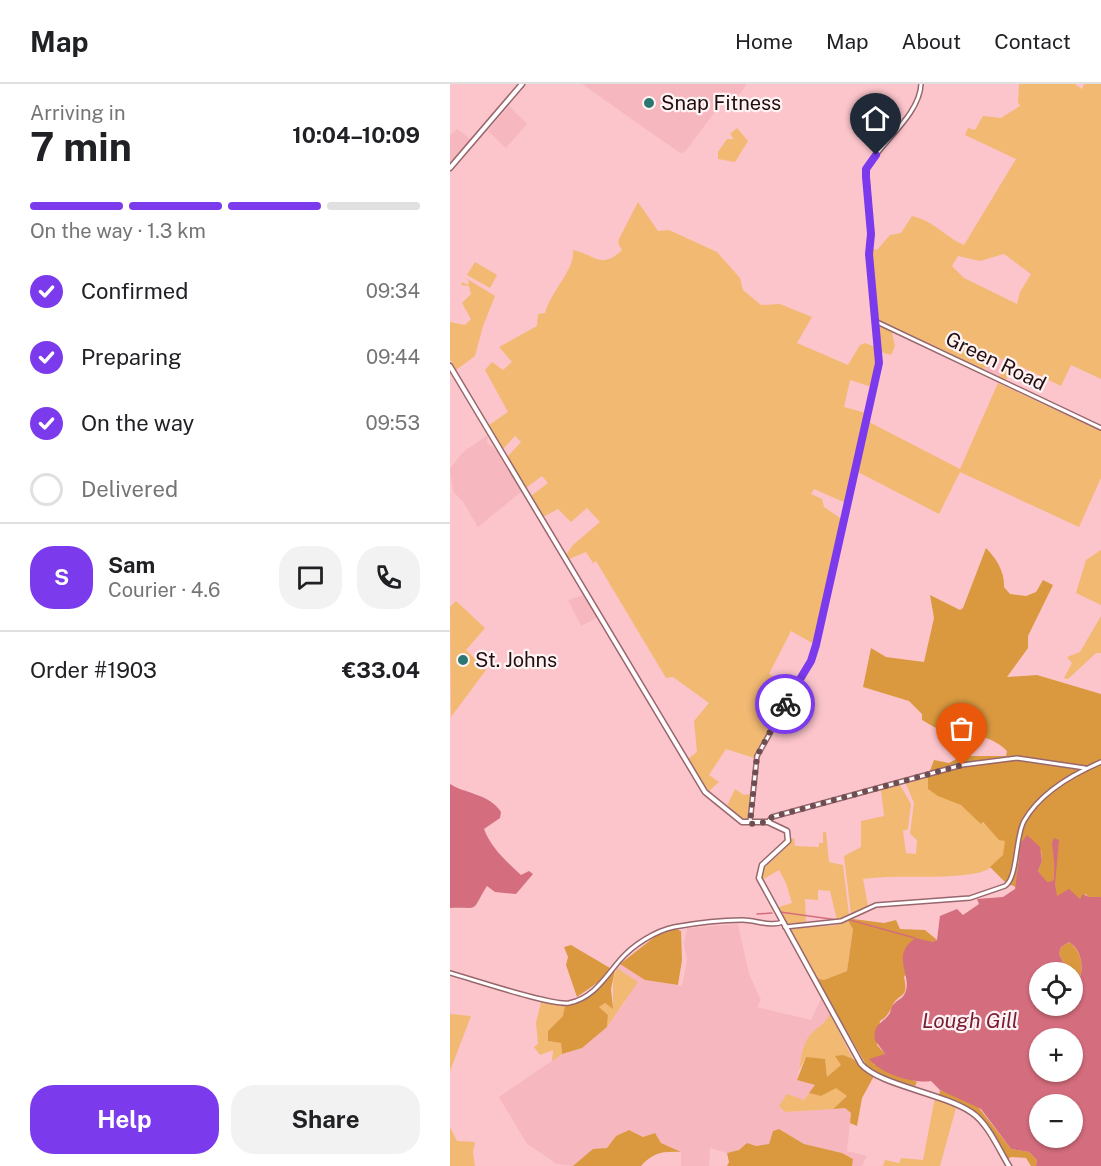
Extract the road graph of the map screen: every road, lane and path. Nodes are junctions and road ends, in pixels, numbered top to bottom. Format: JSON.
{"nodes":[{"id":1,"x":522,"y":84,"type":"edge"},
{"id":2,"x":921,"y":84,"type":"edge"},
{"id":3,"x":450,"y":168,"type":"edge"},
{"id":4,"x":877,"y":322,"type":"junction"},
{"id":5,"x":450,"y":366,"type":"edge"},
{"id":6,"x":1101,"y":428,"type":"edge"},
{"id":7,"x":1101,"y":762,"type":"edge"},
{"id":8,"x":1086,"y":768,"type":"junction"},
{"id":9,"x":768,"y":822,"type":"junction"},
{"id":10,"x":750,"y":824,"type":"junction"},
{"id":11,"x":784,"y":924,"type":"junction"},
{"id":12,"x":450,"y":973,"type":"edge"},
{"id":13,"x":1009,"y":1166,"type":"edge"}],
"edges":[{"from":1,"to":3,"type":"main road"},
{"from":2,"to":4,"type":"street"},
{"from":4,"to":6,"type":"street","name":"Green Road"},
{"from":4,"to":10,"type":"street"},
{"from":5,"to":10,"type":"main road"},
{"from":7,"to":8,"type":"street"},
{"from":8,"to":9,"type":"street"},
{"from":8,"to":11,"type":"street"},
{"from":9,"to":10,"type":"main road"},
{"from":9,"to":11,"type":"main road"},
{"from":11,"to":12,"type":"street"},
{"from":11,"to":13,"type":"main road"}]}
